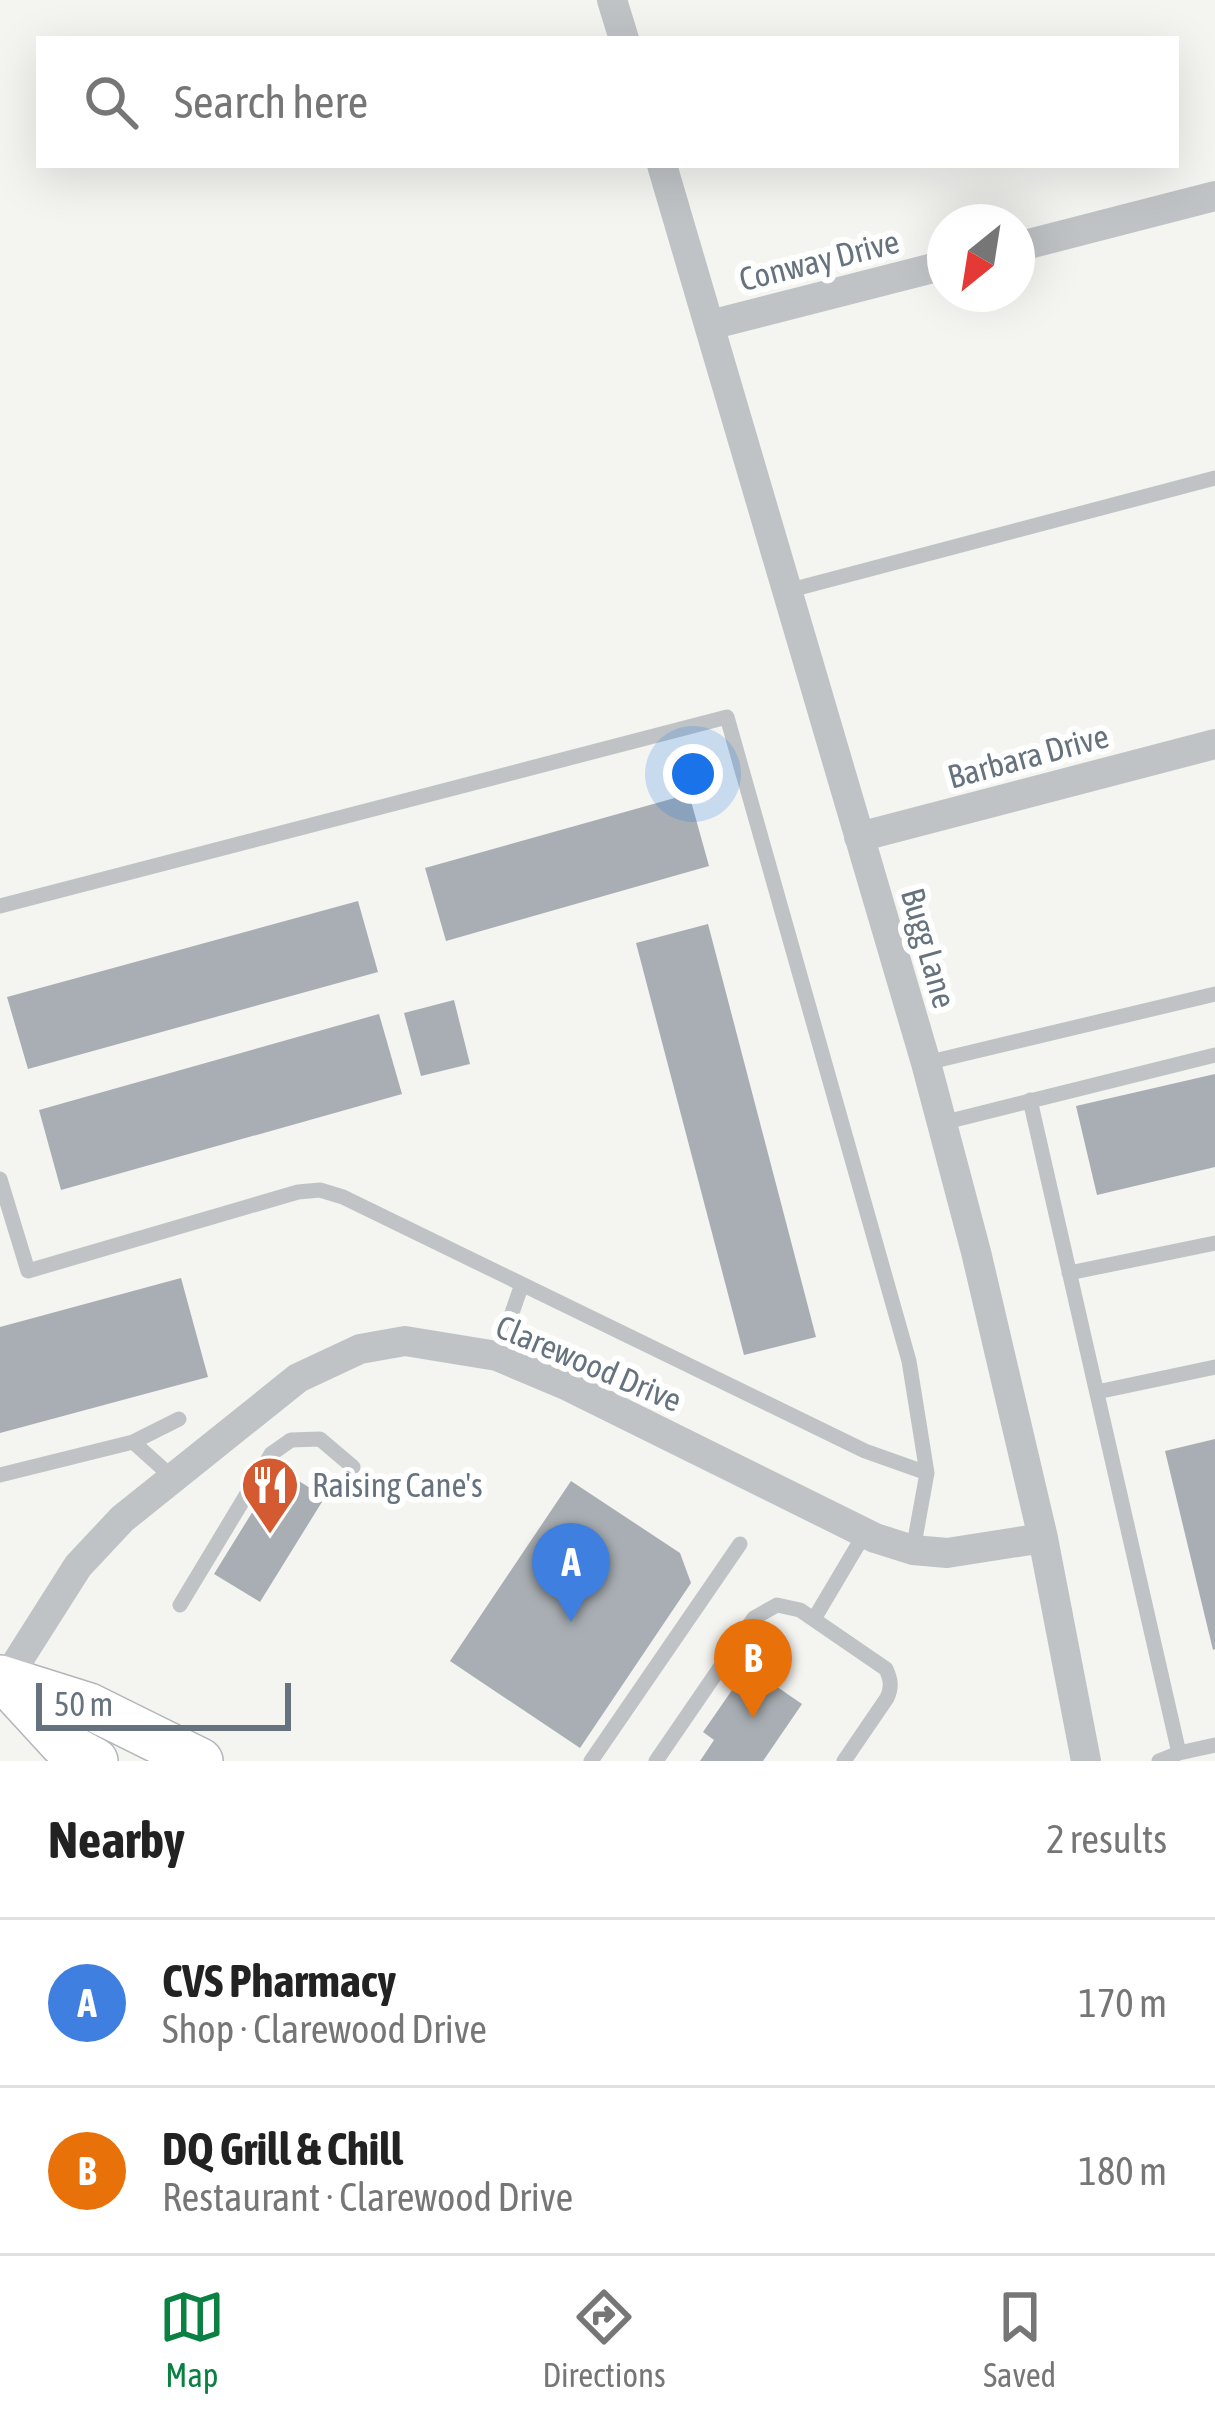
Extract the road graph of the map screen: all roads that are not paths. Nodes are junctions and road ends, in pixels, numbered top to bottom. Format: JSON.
{"nodes":[{"id":1,"x":612,"y":0,"type":"edge"},
{"id":2,"x":623,"y":36,"type":"edge"},
{"id":3,"x":663,"y":168,"type":"edge"},
{"id":4,"x":1215,"y":196,"type":"edge"},
{"id":5,"x":1035,"y":242,"type":"edge"},
{"id":6,"x":927,"y":270,"type":"edge"},
{"id":7,"x":710,"y":325,"type":"junction"},
{"id":8,"x":1215,"y":478,"type":"edge"},
{"id":9,"x":788,"y":591,"type":"junction"},
{"id":10,"x":1215,"y":744,"type":"edge"},
{"id":11,"x":860,"y":837,"type":"junction"},
{"id":12,"x":0,"y":906,"type":"edge"},
{"id":13,"x":1215,"y":994,"type":"edge"},
{"id":14,"x":1215,"y":1055,"type":"edge"},
{"id":15,"x":926,"y":1064,"type":"junction"},
{"id":16,"x":1030,"y":1100,"type":"junction"},
{"id":17,"x":942,"y":1123,"type":"junction"},
{"id":18,"x":0,"y":1179,"type":"edge"},
{"id":19,"x":1215,"y":1243,"type":"edge"},
{"id":20,"x":1070,"y":1273,"type":"junction"},
{"id":21,"x":522,"y":1284,"type":"junction"},
{"id":22,"x":497,"y":1356,"type":"junction"},
{"id":23,"x":1215,"y":1367,"type":"edge"},
{"id":24,"x":1097,"y":1392,"type":"junction"},
{"id":25,"x":179,"y":1419,"type":"dead end"},
{"id":26,"x":133,"y":1442,"type":"junction"},
{"id":27,"x":353,"y":1467,"type":"dead end"},
{"id":28,"x":927,"y":1473,"type":"junction"},
{"id":29,"x":0,"y":1475,"type":"edge"},
{"id":30,"x":172,"y":1477,"type":"junction"},
{"id":31,"x":865,"y":1533,"type":"junction"},
{"id":32,"x":1043,"y":1538,"type":"junction"},
{"id":33,"x":740,"y":1544,"type":"dead end"},
{"id":34,"x":913,"y":1550,"type":"junction"},
{"id":35,"x":180,"y":1605,"type":"dead end"},
{"id":36,"x":814,"y":1619,"type":"junction"},
{"id":37,"x":2,"y":1682,"type":"edge"},
{"id":38,"x":1215,"y":1745,"type":"edge"},
{"id":39,"x":1179,"y":1753,"type":"junction"},
{"id":40,"x":95,"y":1761,"type":"edge"},
{"id":41,"x":200,"y":1761,"type":"edge"},
{"id":42,"x":591,"y":1761,"type":"edge"},
{"id":43,"x":656,"y":1761,"type":"edge"},
{"id":44,"x":844,"y":1761,"type":"edge"},
{"id":45,"x":1086,"y":1761,"type":"edge"},
{"id":46,"x":1159,"y":1761,"type":"edge"}],
"edges":[{"from":1,"to":2,"type":"street"},
{"from":3,"to":7,"type":"street","name":"Bugg Lane"},
{"from":4,"to":5,"type":"street"},
{"from":6,"to":7,"type":"street","name":"Conway Drive"},
{"from":7,"to":9,"type":"street","name":"Bugg Lane"},
{"from":8,"to":9,"type":"lane"},
{"from":9,"to":11,"type":"street","name":"Bugg Lane"},
{"from":10,"to":11,"type":"street","name":"Barbara Drive"},
{"from":11,"to":15,"type":"street","name":"Bugg Lane"},
{"from":12,"to":28,"type":"lane"},
{"from":13,"to":15,"type":"lane"},
{"from":14,"to":16,"type":"lane"},
{"from":15,"to":17,"type":"street","name":"Bugg Lane"},
{"from":16,"to":17,"type":"lane"},
{"from":16,"to":20,"type":"lane"},
{"from":17,"to":32,"type":"street","name":"Bugg Lane"},
{"from":18,"to":21,"type":"lane"},
{"from":19,"to":20,"type":"lane"},
{"from":20,"to":24,"type":"lane"},
{"from":21,"to":22,"type":"lane"},
{"from":21,"to":28,"type":"lane"},
{"from":22,"to":30,"type":"street","name":"Clarewood Drive"},
{"from":22,"to":31,"type":"street","name":"Clarewood Drive"},
{"from":23,"to":24,"type":"lane"},
{"from":24,"to":39,"type":"lane"},
{"from":25,"to":26,"type":"lane"},
{"from":26,"to":29,"type":"lane"},
{"from":26,"to":30,"type":"lane"},
{"from":27,"to":35,"type":"lane"},
{"from":28,"to":34,"type":"lane"},
{"from":30,"to":37,"type":"street","name":"Clarewood Drive"},
{"from":31,"to":34,"type":"street","name":"Clarewood Drive"},
{"from":31,"to":36,"type":"lane"},
{"from":32,"to":34,"type":"street","name":"Clarewood Drive"},
{"from":32,"to":45,"type":"street","name":"Bugg Lane"},
{"from":33,"to":42,"type":"lane"},
{"from":36,"to":43,"type":"lane"},
{"from":36,"to":44,"type":"lane"},
{"from":37,"to":40,"type":"main road"},
{"from":37,"to":41,"type":"main road"},
{"from":38,"to":39,"type":"lane"},
{"from":39,"to":46,"type":"lane"}]}
